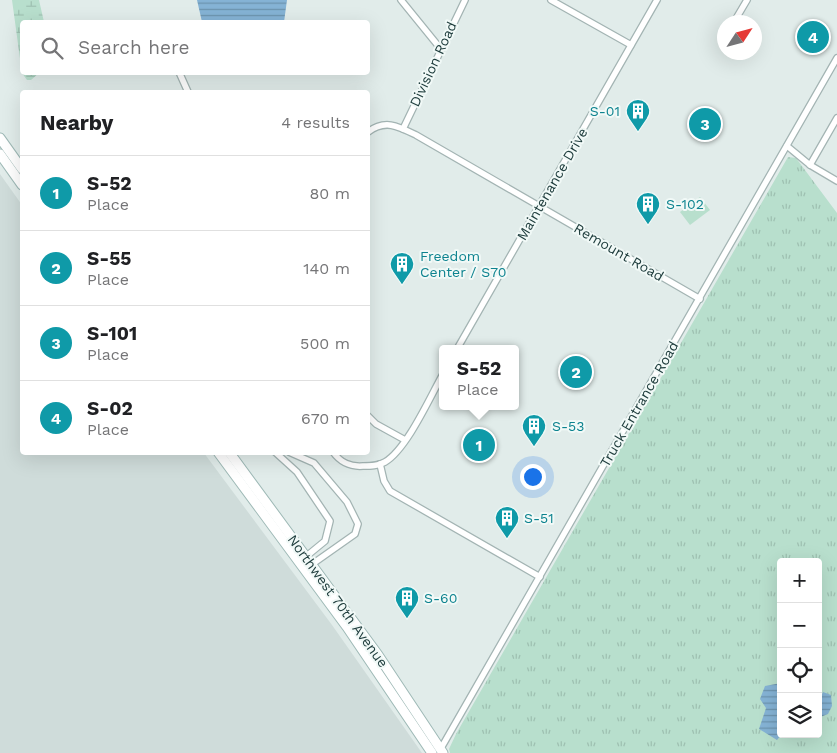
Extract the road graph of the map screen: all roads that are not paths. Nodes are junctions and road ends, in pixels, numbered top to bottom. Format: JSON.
{"nodes":[{"id":1,"x":401,"y":0,"type":"edge"},
{"id":2,"x":465,"y":0,"type":"edge"},
{"id":3,"x":552,"y":0,"type":"edge"},
{"id":4,"x":657,"y":0,"type":"edge"},
{"id":5,"x":747,"y":0,"type":"edge"},
{"id":6,"x":738,"y":15,"type":"edge"},
{"id":7,"x":631,"y":45,"type":"junction"},
{"id":8,"x":440,"y":48,"type":"junction"},
{"id":9,"x":837,"y":58,"type":"edge"},
{"id":10,"x":181,"y":75,"type":"edge"},
{"id":11,"x":187,"y":90,"type":"edge"},
{"id":12,"x":837,"y":118,"type":"edge"},
{"id":13,"x":403,"y":128,"type":"junction"},
{"id":14,"x":370,"y":131,"type":"edge"},
{"id":15,"x":0,"y":138,"type":"edge"},
{"id":16,"x":787,"y":146,"type":"junction"},
{"id":17,"x":0,"y":154,"type":"edge"},
{"id":18,"x":810,"y":165,"type":"junction"},
{"id":19,"x":20,"y":166,"type":"edge"},
{"id":20,"x":20,"y":182,"type":"edge"},
{"id":21,"x":837,"y":182,"type":"edge"},
{"id":22,"x":539,"y":206,"type":"junction"},
{"id":23,"x":700,"y":299,"type":"junction"},
{"id":24,"x":460,"y":345,"type":"edge"},
{"id":25,"x":439,"y":381,"type":"edge"},
{"id":26,"x":370,"y":418,"type":"edge"},
{"id":27,"x":405,"y":440,"type":"junction"},
{"id":28,"x":220,"y":455,"type":"edge"},
{"id":29,"x":231,"y":455,"type":"edge"},
{"id":30,"x":277,"y":455,"type":"edge"},
{"id":31,"x":296,"y":455,"type":"edge"},
{"id":32,"x":336,"y":455,"type":"edge"},
{"id":33,"x":380,"y":464,"type":"junction"},
{"id":34,"x":303,"y":559,"type":"junction"},
{"id":35,"x":313,"y":565,"type":"junction"},
{"id":36,"x":540,"y":577,"type":"junction"},
{"id":37,"x":438,"y":752,"type":"edge"}],
"edges":[{"from":1,"to":8,"type":"street"},
{"from":2,"to":8,"type":"street","name":"Division Road"},
{"from":3,"to":7,"type":"street"},
{"from":4,"to":7,"type":"street","name":"Maintenance Drive"},
{"from":5,"to":6,"type":"street"},
{"from":7,"to":22,"type":"street","name":"Maintenance Drive"},
{"from":8,"to":13,"type":"street","name":"Division Road"},
{"from":9,"to":16,"type":"street","name":"Truck Entrance Road"},
{"from":10,"to":11,"type":"street"},
{"from":12,"to":18,"type":"street"},
{"from":13,"to":14,"type":"street"},
{"from":13,"to":22,"type":"street","name":"Remount Road"},
{"from":15,"to":19,"type":"main road"},
{"from":16,"to":18,"type":"street"},
{"from":16,"to":23,"type":"street","name":"Truck Entrance Road"},
{"from":17,"to":20,"type":"main road"},
{"from":18,"to":21,"type":"street"},
{"from":22,"to":23,"type":"street","name":"Remount Road"},
{"from":22,"to":24,"type":"street","name":"Maintenance Drive"},
{"from":23,"to":36,"type":"street","name":"Truck Entrance Road"},
{"from":25,"to":27,"type":"street"},
{"from":26,"to":27,"type":"street"},
{"from":27,"to":33,"type":"street"},
{"from":28,"to":34,"type":"main road","name":"Northwest 70th Avenue"},
{"from":29,"to":34,"type":"main road","name":"Northwest 70th Avenue"},
{"from":30,"to":34,"type":"street"},
{"from":31,"to":35,"type":"street"},
{"from":32,"to":33,"type":"street"},
{"from":33,"to":36,"type":"street"},
{"from":34,"to":35,"type":"main road","name":"Northwest 70th Avenue"},
{"from":34,"to":37,"type":"main road","name":"Northwest 70th Avenue"},
{"from":35,"to":37,"type":"main road","name":"Northwest 70th Avenue"},
{"from":36,"to":37,"type":"street","name":"Truck Entrance Road"}]}
